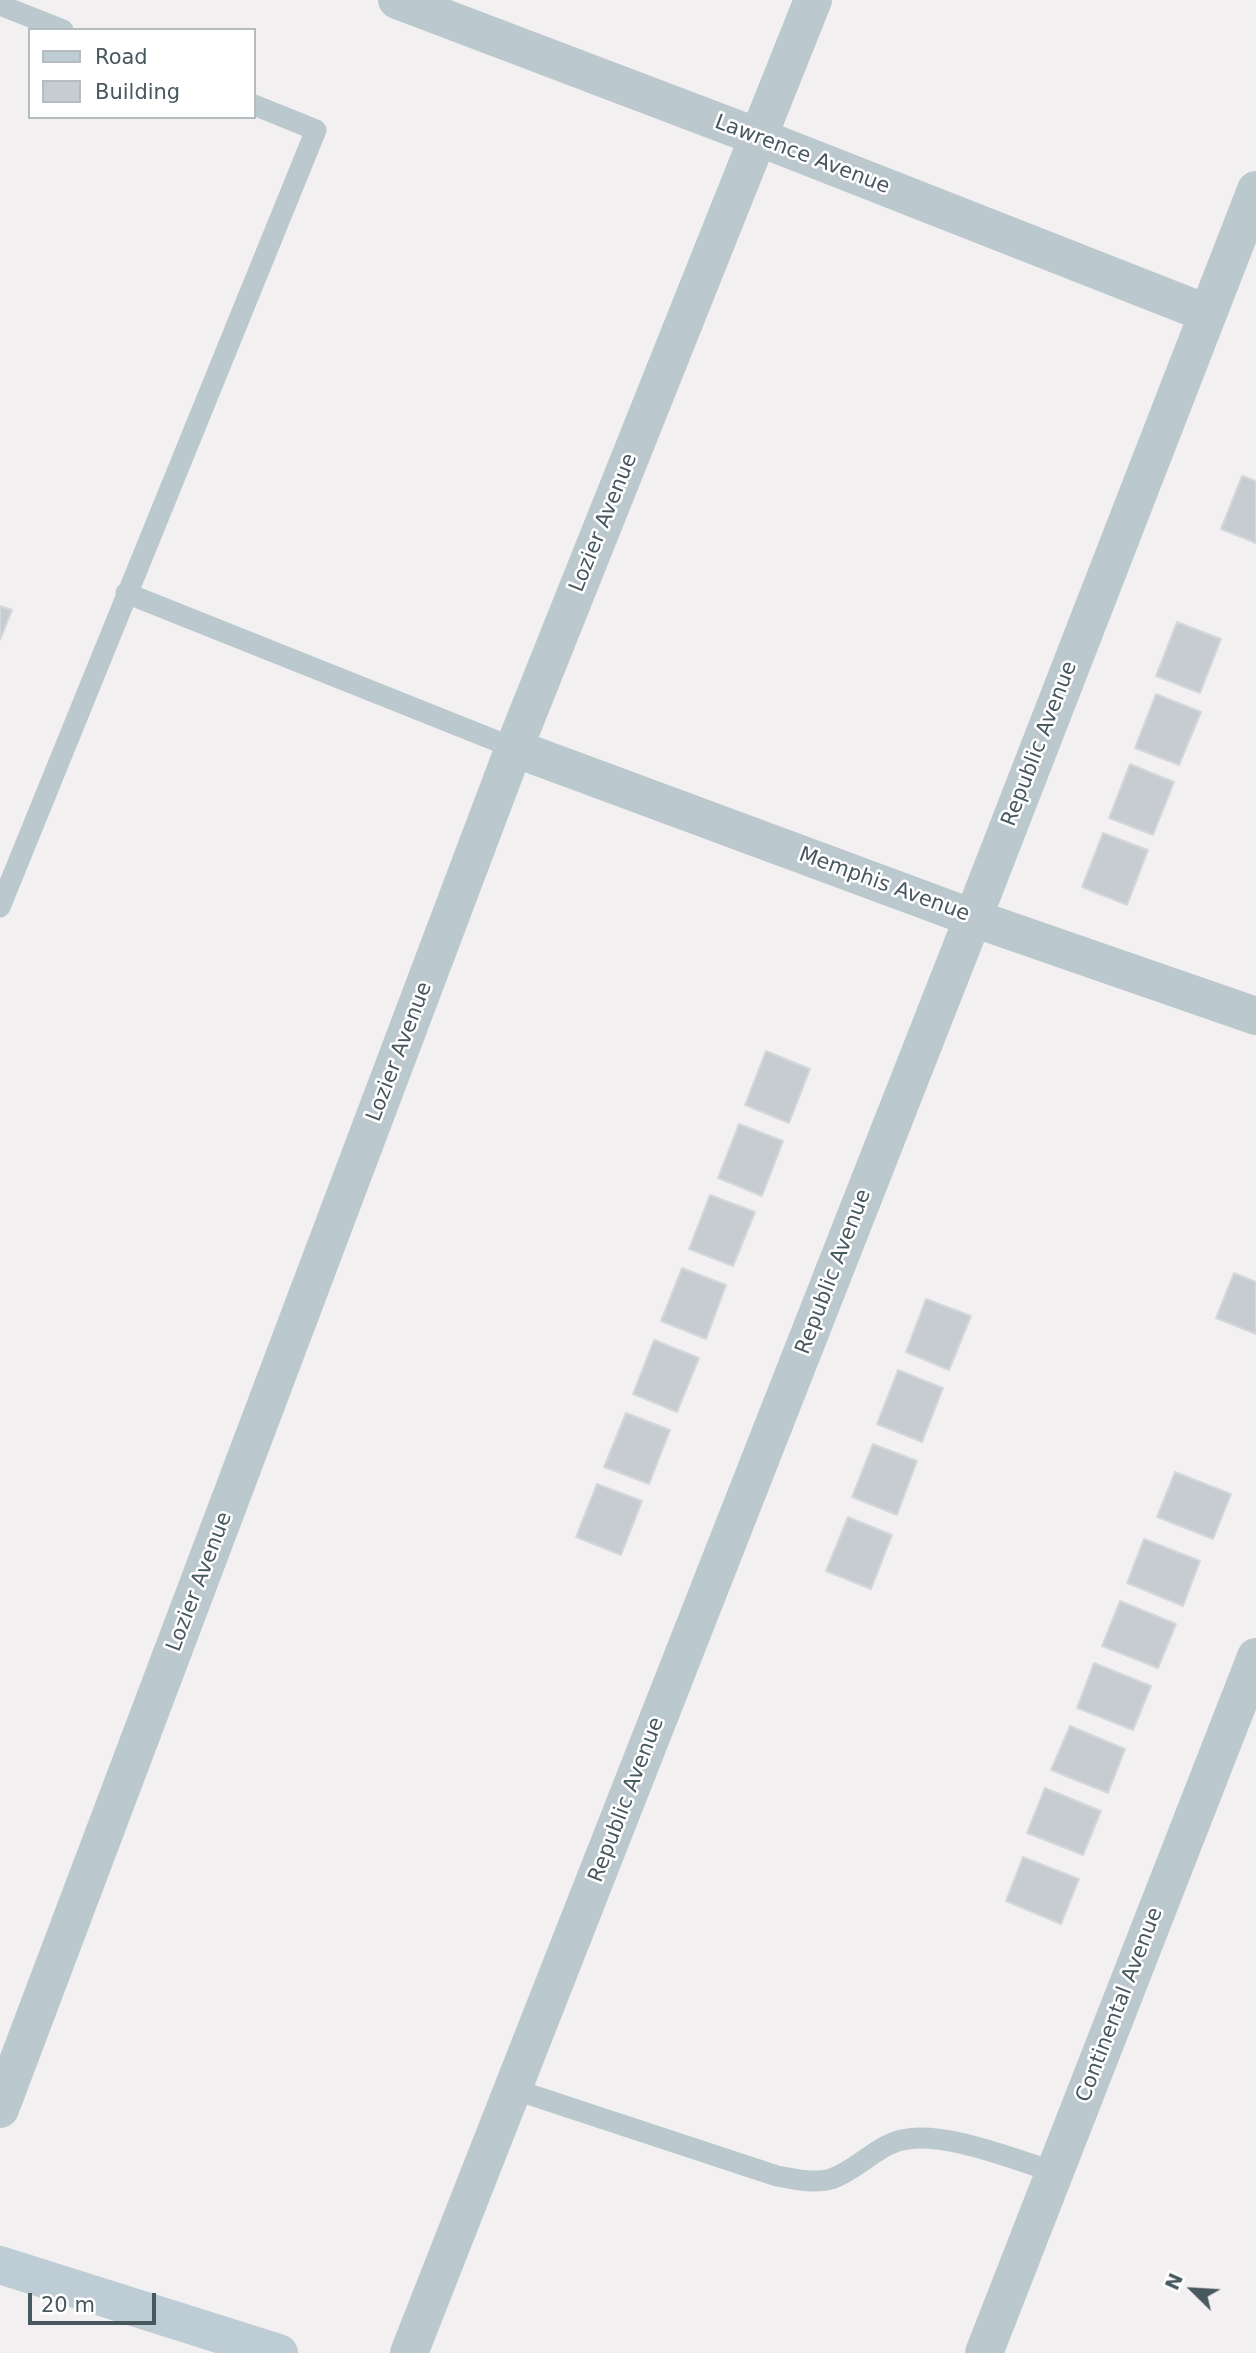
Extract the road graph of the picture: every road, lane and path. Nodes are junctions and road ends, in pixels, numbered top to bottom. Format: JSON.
{"nodes":[{"id":1,"x":397,"y":0,"type":"edge"},
{"id":2,"x":813,"y":0,"type":"edge"},
{"id":3,"x":0,"y":5,"type":"edge"},
{"id":4,"x":58,"y":28,"type":"edge"},
{"id":5,"x":256,"y":106,"type":"edge"},
{"id":6,"x":758,"y":137,"type":"junction"},
{"id":7,"x":1256,"y":190,"type":"edge"},
{"id":8,"x":1206,"y":313,"type":"junction"},
{"id":9,"x":126,"y":593,"type":"junction"},
{"id":10,"x":514,"y":748,"type":"junction"},
{"id":11,"x":0,"y":907,"type":"edge"},
{"id":12,"x":973,"y":918,"type":"junction"},
{"id":13,"x":1256,"y":1016,"type":"edge"},
{"id":14,"x":1256,"y":1657,"type":"edge"},
{"id":15,"x":513,"y":2089,"type":"junction"},
{"id":16,"x":0,"y":2109,"type":"edge"},
{"id":17,"x":1055,"y":2172,"type":"junction"},
{"id":18,"x":0,"y":2265,"type":"edge"},
{"id":19,"x":206,"y":2342,"type":"edge"},
{"id":20,"x":279,"y":2353,"type":"edge"},
{"id":21,"x":409,"y":2353,"type":"edge"},
{"id":22,"x":984,"y":2353,"type":"edge"}],
"edges":[{"from":1,"to":6,"type":"street","name":"Lawrence Avenue"},
{"from":2,"to":6,"type":"street","name":"Lozier Avenue"},
{"from":3,"to":4,"type":"lane"},
{"from":5,"to":9,"type":"lane"},
{"from":6,"to":8,"type":"street","name":"Lawrence Avenue"},
{"from":6,"to":10,"type":"street","name":"Lozier Avenue"},
{"from":7,"to":8,"type":"street","name":"Republic Avenue"},
{"from":8,"to":12,"type":"street","name":"Republic Avenue"},
{"from":9,"to":10,"type":"lane"},
{"from":9,"to":11,"type":"lane"},
{"from":10,"to":12,"type":"street","name":"Memphis Avenue"},
{"from":10,"to":16,"type":"street","name":"Lozier Avenue"},
{"from":12,"to":13,"type":"street","name":"Memphis Avenue"},
{"from":12,"to":15,"type":"street","name":"Republic Avenue"},
{"from":14,"to":17,"type":"street","name":"Continental Avenue"},
{"from":15,"to":17,"type":"lane"},
{"from":15,"to":21,"type":"street","name":"Republic Avenue"},
{"from":17,"to":22,"type":"street","name":"Continental Avenue"},
{"from":18,"to":19,"type":"street"},
{"from":19,"to":20,"type":"street"}]}
